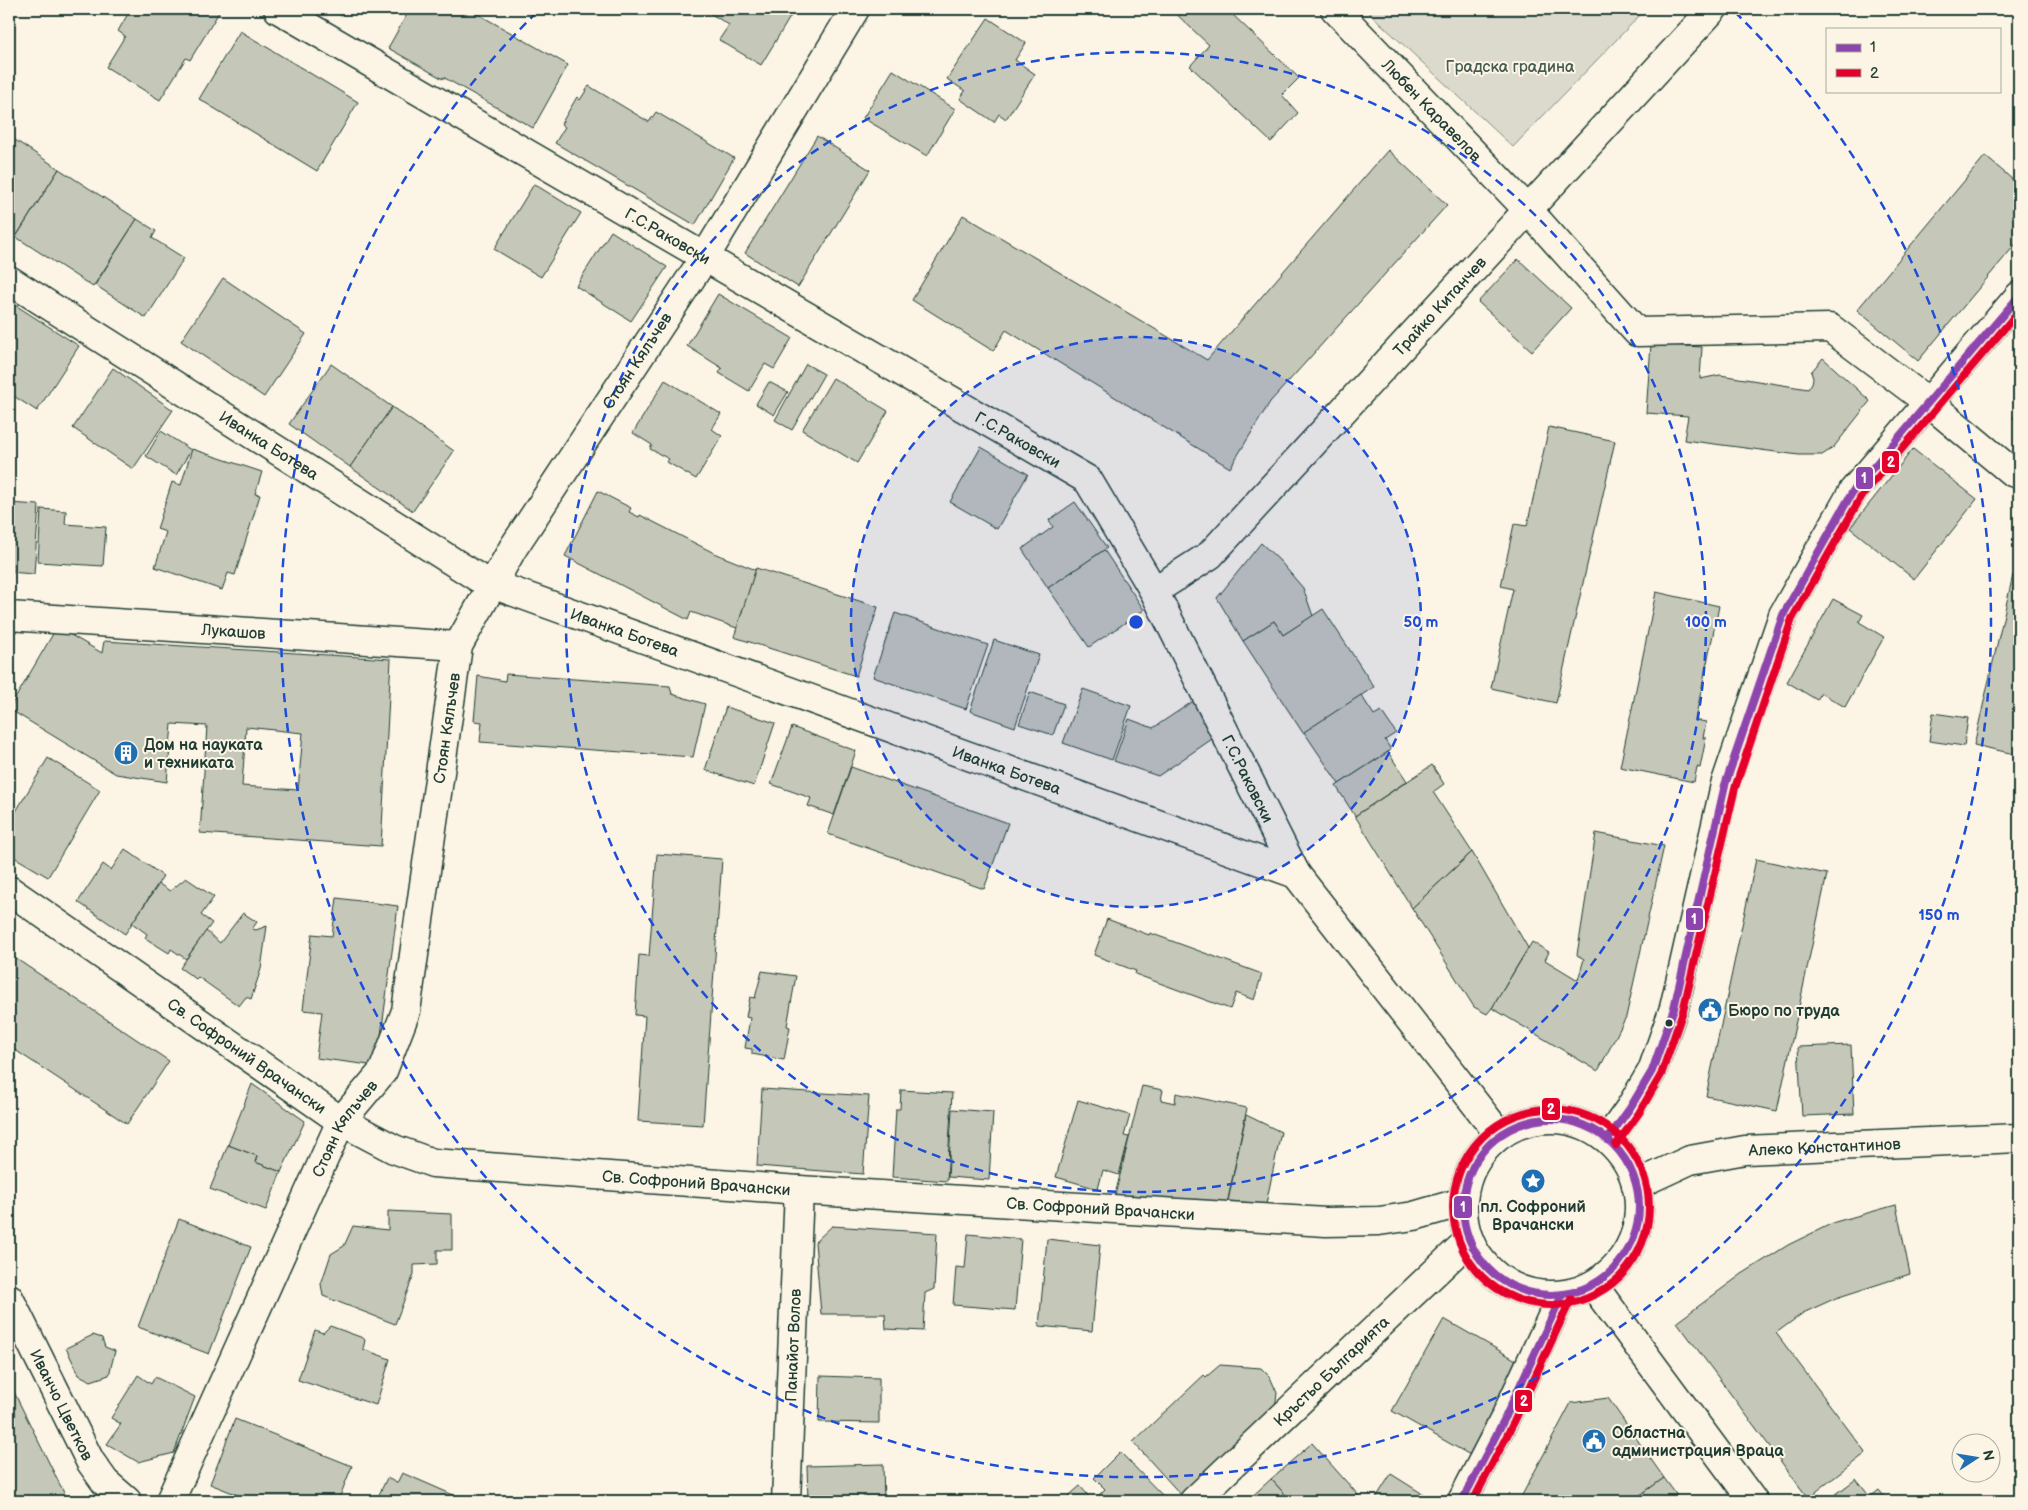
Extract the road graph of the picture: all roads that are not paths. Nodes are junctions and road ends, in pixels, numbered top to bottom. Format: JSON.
{"nodes":[{"id":1,"x":278,"y":9,"type":"edge"},
{"id":2,"x":855,"y":9,"type":"edge"},
{"id":3,"x":1335,"y":9,"type":"edge"},
{"id":4,"x":1713,"y":9,"type":"edge"},
{"id":5,"x":1529,"y":211,"type":"junction"},
{"id":6,"x":705,"y":257,"type":"junction"},
{"id":7,"x":9,"y":280,"type":"edge"},
{"id":8,"x":2019,"y":296,"type":"edge"},
{"id":9,"x":1928,"y":402,"type":"junction"},
{"id":10,"x":2019,"y":474,"type":"edge"},
{"id":11,"x":492,"y":584,"type":"junction"},
{"id":12,"x":1154,"y":591,"type":"junction"},
{"id":13,"x":9,"y":616,"type":"edge"},
{"id":14,"x":458,"y":646,"type":"junction"},
{"id":15,"x":1296,"y":874,"type":"junction"},
{"id":16,"x":9,"y":890,"type":"edge"},
{"id":17,"x":341,"y":1121,"type":"junction"},
{"id":18,"x":1499,"y":1134,"type":"junction"},
{"id":19,"x":2019,"y":1138,"type":"edge"},
{"id":20,"x":1608,"y":1139,"type":"junction"},
{"id":21,"x":1636,"y":1185,"type":"junction"},
{"id":22,"x":799,"y":1190,"type":"junction"},
{"id":23,"x":1462,"y":1202,"type":"junction"},
{"id":24,"x":1469,"y":1240,"type":"junction"},
{"id":25,"x":1593,"y":1285,"type":"junction"},
{"id":26,"x":1562,"y":1295,"type":"junction"},
{"id":27,"x":9,"y":1298,"type":"edge"},
{"id":28,"x":127,"y":1501,"type":"edge"},
{"id":29,"x":170,"y":1501,"type":"edge"},
{"id":30,"x":786,"y":1501,"type":"edge"},
{"id":31,"x":1194,"y":1501,"type":"edge"},
{"id":32,"x":1462,"y":1501,"type":"edge"},
{"id":33,"x":1753,"y":1501,"type":"edge"}],
"edges":[{"from":1,"to":6,"type":"street","name":"Г.С.Раковски"},
{"from":2,"to":6,"type":"street","name":"Стоян Кялъчев"},
{"from":3,"to":5,"type":"street","name":"Любен Каравелов"},
{"from":4,"to":5,"type":"street","name":"Трайко Китанчев"},
{"from":5,"to":9,"type":"street","name":"Любен Каравелов"},
{"from":5,"to":12,"type":"street","name":"Трайко Китанчев"},
{"from":6,"to":11,"type":"street","name":"Стоян Кялъчев"},
{"from":6,"to":12,"type":"street","name":"Г.С.Раковски"},
{"from":7,"to":11,"type":"street","name":"Иванка Ботева"},
{"from":8,"to":9,"type":"street"},
{"from":9,"to":10,"type":"street","name":"Любен Каравелов"},
{"from":9,"to":20,"type":"street"},
{"from":11,"to":14,"type":"street","name":"Стоян Кялъчев"},
{"from":11,"to":15,"type":"street","name":"Иванка Ботева"},
{"from":12,"to":15,"type":"street","name":"Г.С.Раковски"},
{"from":13,"to":14,"type":"street","name":"Лукашов"},
{"from":14,"to":17,"type":"street","name":"Стоян Кялъчев"},
{"from":15,"to":18,"type":"street","name":"Г.С.Раковски"},
{"from":16,"to":17,"type":"street","name":"Св. Софроний Врачански"},
{"from":17,"to":22,"type":"street","name":"Св. Софроний Врачански"},
{"from":17,"to":29,"type":"street","name":"Стоян Кялъчев"},
{"from":18,"to":20,"type":"street"},
{"from":18,"to":23,"type":"street"},
{"from":19,"to":21,"type":"street","name":"Алеко Константинов"},
{"from":20,"to":21,"type":"street"},
{"from":21,"to":25,"type":"street"},
{"from":22,"to":23,"type":"street","name":"Св. Софроний Врачански"},
{"from":22,"to":30,"type":"street","name":"Панайот Волов"},
{"from":23,"to":24,"type":"street"},
{"from":24,"to":26,"type":"street"},
{"from":24,"to":31,"type":"street","name":"Кръстьо Българията"},
{"from":25,"to":26,"type":"street"},
{"from":25,"to":33,"type":"street"},
{"from":26,"to":32,"type":"street"},
{"from":27,"to":28,"type":"street","name":"Иванчо Цветков"}]}
